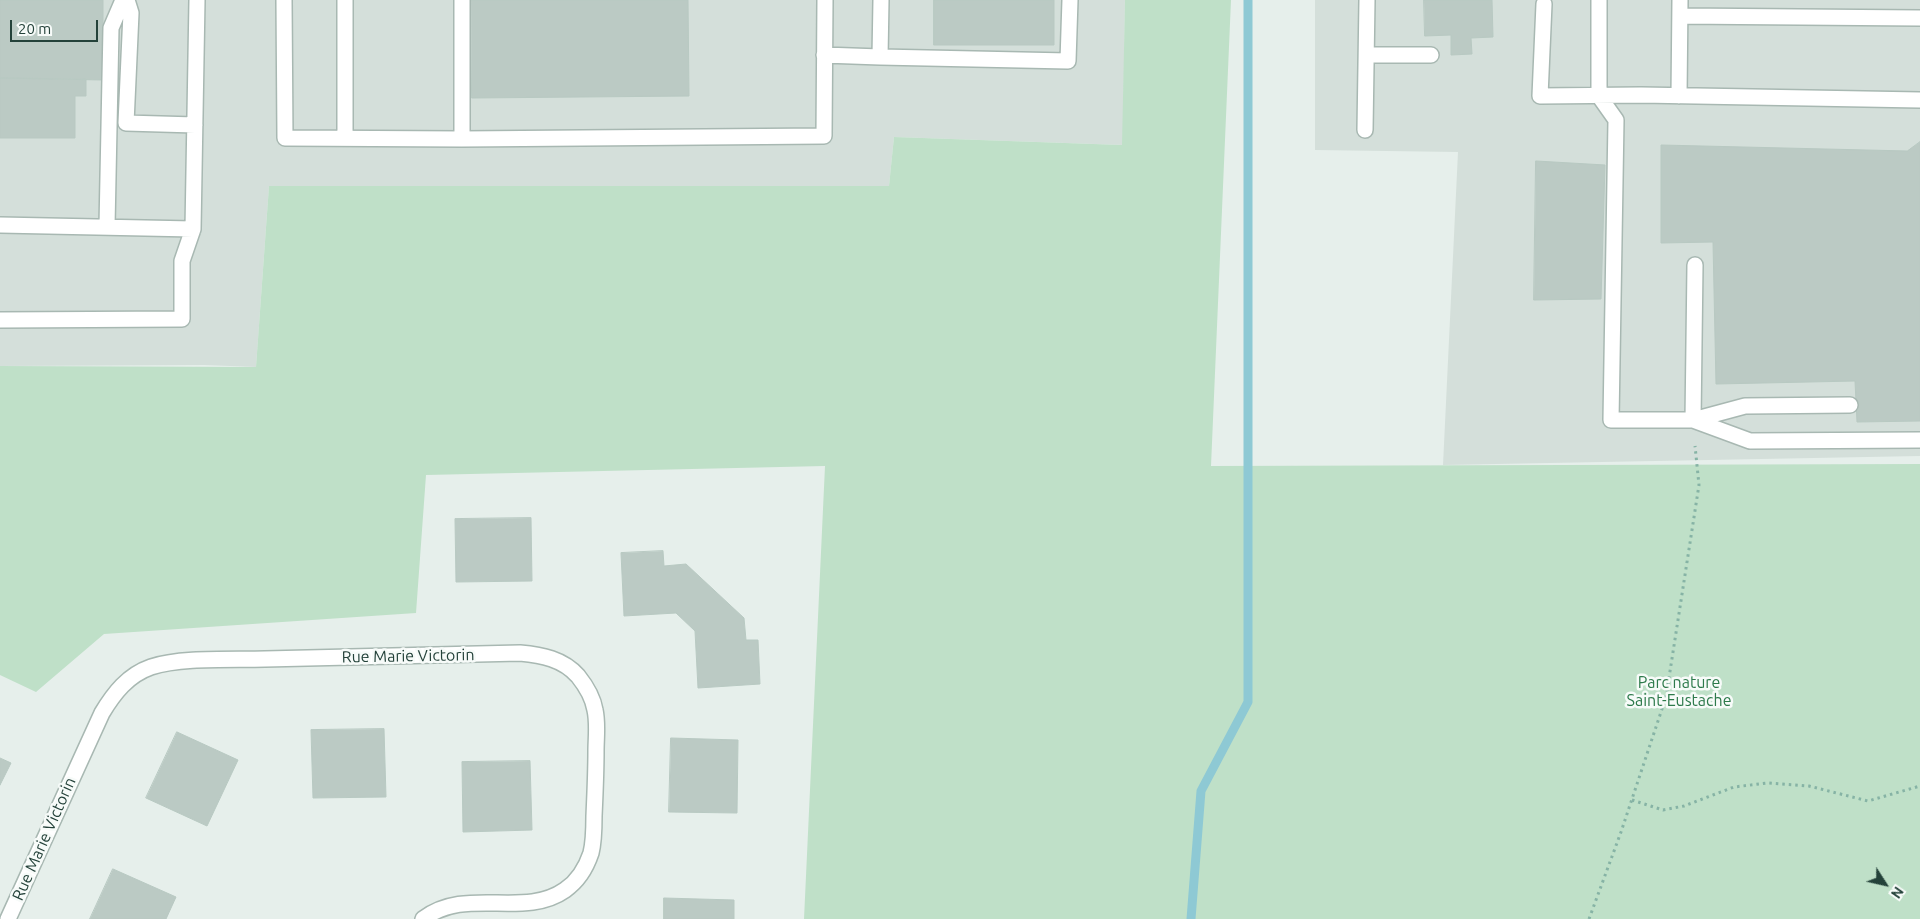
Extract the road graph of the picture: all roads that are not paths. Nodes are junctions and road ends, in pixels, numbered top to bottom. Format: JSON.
{"nodes":[{"id":1,"x":125,"y":0,"type":"edge"},
{"id":2,"x":197,"y":0,"type":"edge"},
{"id":3,"x":284,"y":0,"type":"edge"},
{"id":4,"x":345,"y":0,"type":"edge"},
{"id":5,"x":462,"y":0,"type":"edge"},
{"id":6,"x":825,"y":0,"type":"edge"},
{"id":7,"x":881,"y":0,"type":"edge"},
{"id":8,"x":1070,"y":0,"type":"edge"},
{"id":9,"x":1367,"y":0,"type":"edge"},
{"id":10,"x":1599,"y":0,"type":"edge"},
{"id":11,"x":1680,"y":0,"type":"edge"},
{"id":12,"x":1544,"y":4,"type":"dead end"},
{"id":13,"x":1680,"y":16,"type":"junction"},
{"id":14,"x":1920,"y":18,"type":"edge"},
{"id":15,"x":824,"y":55,"type":"junction"},
{"id":16,"x":1367,"y":55,"type":"junction"},
{"id":17,"x":1431,"y":55,"type":"dead end"},
{"id":18,"x":880,"y":57,"type":"junction"},
{"id":19,"x":1599,"y":96,"type":"junction"},
{"id":20,"x":1679,"y":96,"type":"junction"},
{"id":21,"x":1920,"y":100,"type":"edge"},
{"id":22,"x":195,"y":125,"type":"junction"},
{"id":23,"x":1365,"y":130,"type":"dead end"},
{"id":24,"x":345,"y":138,"type":"junction"},
{"id":25,"x":462,"y":139,"type":"junction"},
{"id":26,"x":0,"y":225,"type":"edge"},
{"id":27,"x":107,"y":226,"type":"junction"},
{"id":28,"x":193,"y":229,"type":"junction"},
{"id":29,"x":1695,"y":265,"type":"dead end"},
{"id":30,"x":0,"y":320,"type":"edge"},
{"id":31,"x":1850,"y":405,"type":"dead end"},
{"id":32,"x":1693,"y":420,"type":"junction"},
{"id":33,"x":1920,"y":440,"type":"edge"},
{"id":34,"x":8,"y":919,"type":"edge"},
{"id":35,"x":423,"y":919,"type":"edge"}],
"edges":[{"from":1,"to":22,"type":"street"},
{"from":1,"to":27,"type":"street"},
{"from":2,"to":22,"type":"street"},
{"from":3,"to":24,"type":"street"},
{"from":4,"to":24,"type":"street"},
{"from":5,"to":25,"type":"street"},
{"from":6,"to":15,"type":"street"},
{"from":7,"to":18,"type":"street"},
{"from":8,"to":18,"type":"street"},
{"from":9,"to":16,"type":"street"},
{"from":10,"to":19,"type":"street"},
{"from":11,"to":13,"type":"street"},
{"from":12,"to":19,"type":"street"},
{"from":13,"to":14,"type":"street"},
{"from":13,"to":20,"type":"street"},
{"from":15,"to":18,"type":"street"},
{"from":15,"to":25,"type":"street"},
{"from":16,"to":17,"type":"street"},
{"from":16,"to":23,"type":"street"},
{"from":19,"to":20,"type":"street"},
{"from":19,"to":32,"type":"street"},
{"from":20,"to":21,"type":"street"},
{"from":22,"to":28,"type":"street"},
{"from":24,"to":25,"type":"street"},
{"from":26,"to":27,"type":"street"},
{"from":27,"to":28,"type":"street"},
{"from":28,"to":30,"type":"street"},
{"from":29,"to":32,"type":"street"},
{"from":31,"to":32,"type":"street"},
{"from":32,"to":33,"type":"street"},
{"from":34,"to":35,"type":"street","name":"Rue Marie Victorin"}]}
